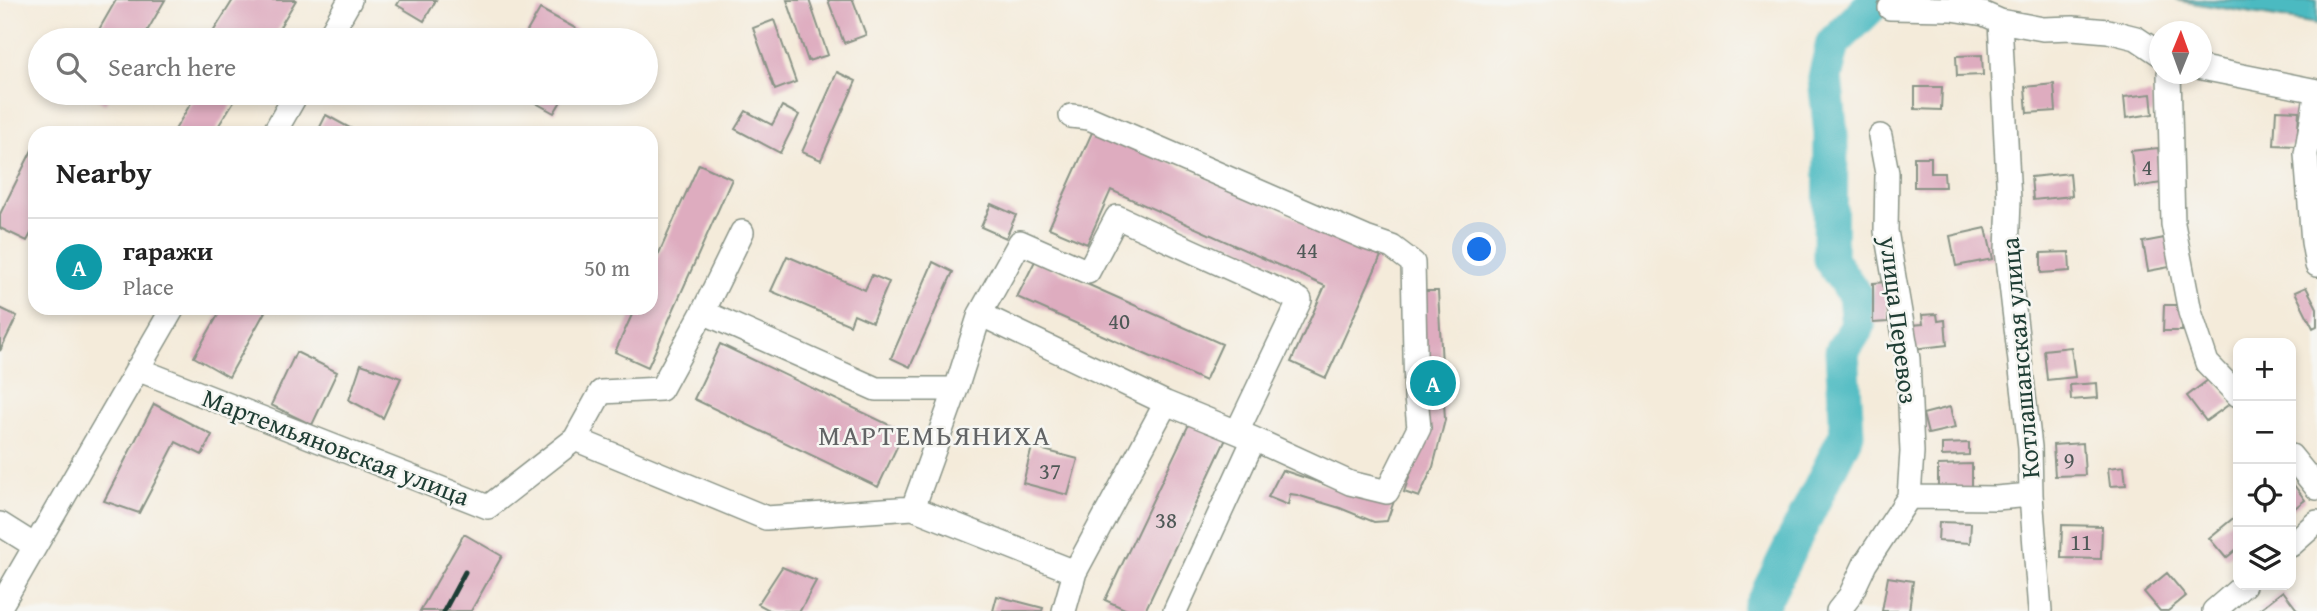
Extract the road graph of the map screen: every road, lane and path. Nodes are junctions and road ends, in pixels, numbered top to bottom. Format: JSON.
{"nodes":[{"id":1,"x":351,"y":0,"type":"edge"},
{"id":2,"x":1889,"y":8,"type":"dead end"},
{"id":3,"x":1983,"y":12,"type":"edge"},
{"id":4,"x":334,"y":28,"type":"edge"},
{"id":5,"x":2149,"y":47,"type":"edge"},
{"id":6,"x":2212,"y":70,"type":"edge"},
{"id":7,"x":2169,"y":84,"type":"edge"},
{"id":8,"x":2317,"y":91,"type":"edge"},
{"id":9,"x":290,"y":105,"type":"edge"},
{"id":10,"x":1072,"y":116,"type":"dead end"},
{"id":11,"x":278,"y":126,"type":"edge"},
{"id":12,"x":1880,"y":136,"type":"dead end"},
{"id":13,"x":742,"y":232,"type":"dead end"},
{"id":14,"x":2317,"y":265,"type":"edge"},
{"id":15,"x":703,"y":312,"type":"junction"},
{"id":16,"x":980,"y":314,"type":"junction"},
{"id":17,"x":169,"y":315,"type":"edge"},
{"id":18,"x":137,"y":369,"type":"junction"},
{"id":19,"x":956,"y":389,"type":"junction"},
{"id":20,"x":2233,"y":390,"type":"edge"},
{"id":21,"x":1166,"y":403,"type":"junction"},
{"id":22,"x":1246,"y":436,"type":"junction"},
{"id":23,"x":575,"y":439,"type":"junction"},
{"id":24,"x":2296,"y":462,"type":"edge"},
{"id":25,"x":2317,"y":488,"type":"edge"},
{"id":26,"x":2031,"y":495,"type":"junction"},
{"id":27,"x":1909,"y":497,"type":"junction"},
{"id":28,"x":913,"y":508,"type":"junction"},
{"id":29,"x":2317,"y":522,"type":"edge"},
{"id":30,"x":0,"y":524,"type":"edge"},
{"id":31,"x":2296,"y":541,"type":"edge"},
{"id":32,"x":35,"y":546,"type":"junction"},
{"id":33,"x":1075,"y":572,"type":"junction"},
{"id":34,"x":2238,"y":590,"type":"edge"},
{"id":35,"x":0,"y":607,"type":"edge"},
{"id":36,"x":1069,"y":609,"type":"edge"},
{"id":37,"x":1175,"y":611,"type":"edge"},
{"id":38,"x":1838,"y":611,"type":"edge"},
{"id":39,"x":2040,"y":611,"type":"edge"},
{"id":40,"x":2214,"y":611,"type":"edge"}],
"edges":[{"from":1,"to":4,"type":"street"},
{"from":2,"to":3,"type":"street"},
{"from":3,"to":5,"type":"street"},
{"from":3,"to":26,"type":"street","name":"Котлашанская улица"},
{"from":6,"to":8,"type":"street"},
{"from":7,"to":20,"type":"street"},
{"from":8,"to":14,"type":"street"},
{"from":9,"to":11,"type":"street"},
{"from":10,"to":22,"type":"street"},
{"from":12,"to":27,"type":"street","name":"улица Перевоз"},
{"from":13,"to":15,"type":"street"},
{"from":15,"to":19,"type":"street"},
{"from":15,"to":23,"type":"street"},
{"from":16,"to":19,"type":"street"},
{"from":16,"to":21,"type":"street"},
{"from":16,"to":22,"type":"street"},
{"from":17,"to":18,"type":"street"},
{"from":18,"to":23,"type":"street","name":"Мартемьяновская улица"},
{"from":18,"to":32,"type":"street"},
{"from":19,"to":28,"type":"street"},
{"from":21,"to":22,"type":"street"},
{"from":21,"to":33,"type":"street"},
{"from":22,"to":37,"type":"street"},
{"from":23,"to":28,"type":"street"},
{"from":24,"to":25,"type":"street"},
{"from":26,"to":27,"type":"street"},
{"from":26,"to":39,"type":"street","name":"Котлашанская улица"},
{"from":27,"to":38,"type":"street","name":"улица Перевоз"},
{"from":28,"to":33,"type":"street"},
{"from":29,"to":31,"type":"street"},
{"from":30,"to":32,"type":"street"},
{"from":32,"to":35,"type":"street"},
{"from":33,"to":36,"type":"street"},
{"from":34,"to":40,"type":"street"}]}
